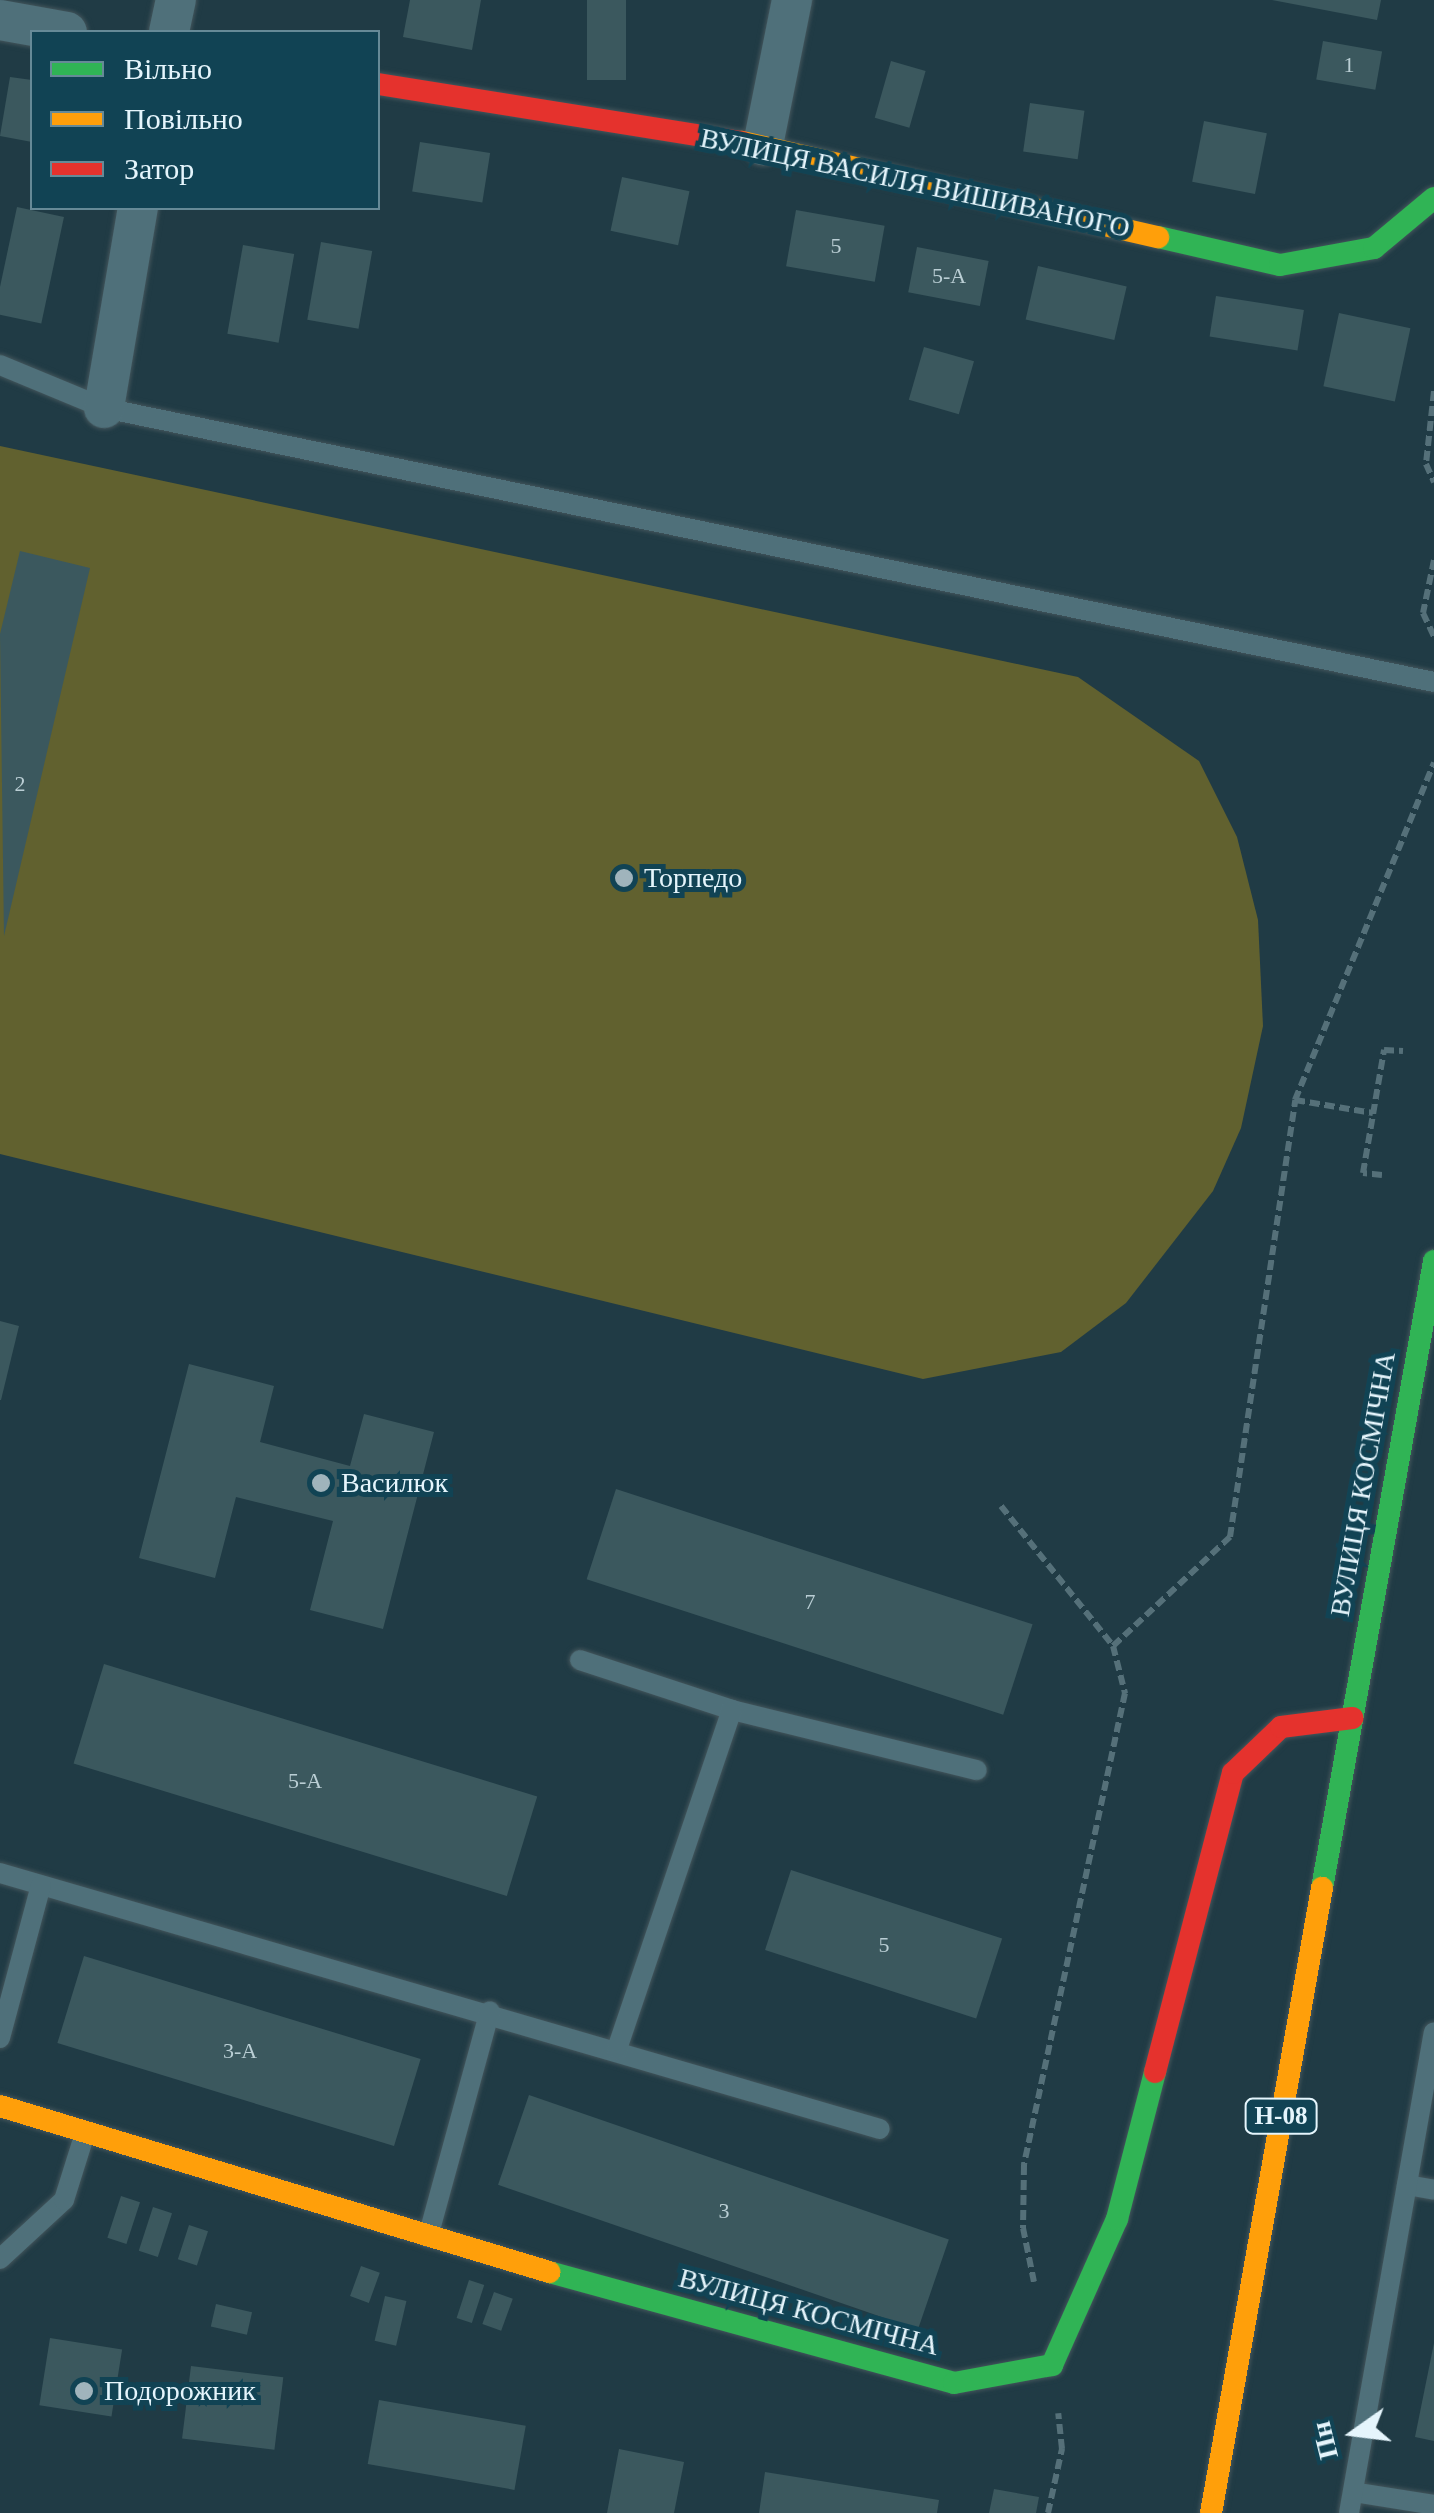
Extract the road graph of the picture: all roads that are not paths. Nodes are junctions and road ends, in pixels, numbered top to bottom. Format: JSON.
{"nodes":[{"id":1,"x":176,"y":0,"type":"edge"},
{"id":2,"x":792,"y":0,"type":"edge"},
{"id":3,"x":0,"y":20,"type":"edge"},
{"id":4,"x":56,"y":30,"type":"edge"},
{"id":5,"x":169,"y":30,"type":"edge"},
{"id":6,"x":380,"y":84,"type":"edge"},
{"id":7,"x":763,"y":145,"type":"junction"},
{"id":8,"x":1434,"y":198,"type":"edge"},
{"id":9,"x":138,"y":210,"type":"edge"},
{"id":10,"x":0,"y":365,"type":"edge"},
{"id":11,"x":104,"y":408,"type":"junction"},
{"id":12,"x":1434,"y":682,"type":"edge"},
{"id":13,"x":1434,"y":1261,"type":"edge"},
{"id":14,"x":580,"y":1660,"type":"dead end"},
{"id":15,"x":732,"y":1710,"type":"junction"},
{"id":16,"x":1352,"y":1718,"type":"junction"},
{"id":17,"x":978,"y":1770,"type":"dead end"},
{"id":18,"x":0,"y":1873,"type":"edge"},
{"id":19,"x":40,"y":1884,"type":"junction"},
{"id":20,"x":490,"y":2011,"type":"junction"},
{"id":21,"x":1434,"y":2032,"type":"edge"},
{"id":22,"x":0,"y":2038,"type":"edge"},
{"id":23,"x":617,"y":2049,"type":"junction"},
{"id":24,"x":0,"y":2106,"type":"edge"},
{"id":25,"x":880,"y":2128,"type":"dead end"},
{"id":26,"x":85,"y":2131,"type":"junction"},
{"id":27,"x":1407,"y":2185,"type":"junction"},
{"id":28,"x":1434,"y":2190,"type":"edge"},
{"id":29,"x":428,"y":2239,"type":"junction"},
{"id":30,"x":0,"y":2259,"type":"edge"},
{"id":31,"x":1351,"y":2502,"type":"edge"},
{"id":32,"x":1434,"y":2506,"type":"edge"},
{"id":33,"x":1211,"y":2513,"type":"edge"}],
"edges":[{"from":1,"to":5,"type":"street"},
{"from":2,"to":7,"type":"street"},
{"from":3,"to":4,"type":"street"},
{"from":6,"to":7,"type":"street","name":"ВУЛИЦЯ ВАСИЛЯ ВИШИВАНОГО"},
{"from":7,"to":8,"type":"street","name":"ВУЛИЦЯ ВАСИЛЯ ВИШИВАНОГО"},
{"from":9,"to":11,"type":"street"},
{"from":10,"to":11,"type":"lane"},
{"from":11,"to":12,"type":"lane"},
{"from":13,"to":16,"type":"street","name":"ВУЛИЦЯ КОСМІЧНА","number":"Н-08"},
{"from":14,"to":15,"type":"lane"},
{"from":15,"to":17,"type":"lane"},
{"from":15,"to":23,"type":"lane"},
{"from":16,"to":29,"type":"street","name":"ВУЛИЦЯ КОСМІЧНА"},
{"from":16,"to":33,"type":"street","name":"ВУЛИЦЯ КОСМІЧНА","number":"Н-08"},
{"from":18,"to":19,"type":"lane"},
{"from":19,"to":20,"type":"lane"},
{"from":19,"to":22,"type":"lane"},
{"from":20,"to":23,"type":"lane"},
{"from":20,"to":29,"type":"lane"},
{"from":21,"to":27,"type":"lane"},
{"from":23,"to":25,"type":"lane"},
{"from":24,"to":26,"type":"street","name":"ВУЛИЦЯ КОСМІЧНА"},
{"from":26,"to":29,"type":"street","name":"ВУЛИЦЯ КОСМІЧНА"},
{"from":26,"to":30,"type":"lane"},
{"from":27,"to":28,"type":"lane"},
{"from":27,"to":31,"type":"lane"},
{"from":31,"to":32,"type":"lane"}]}
